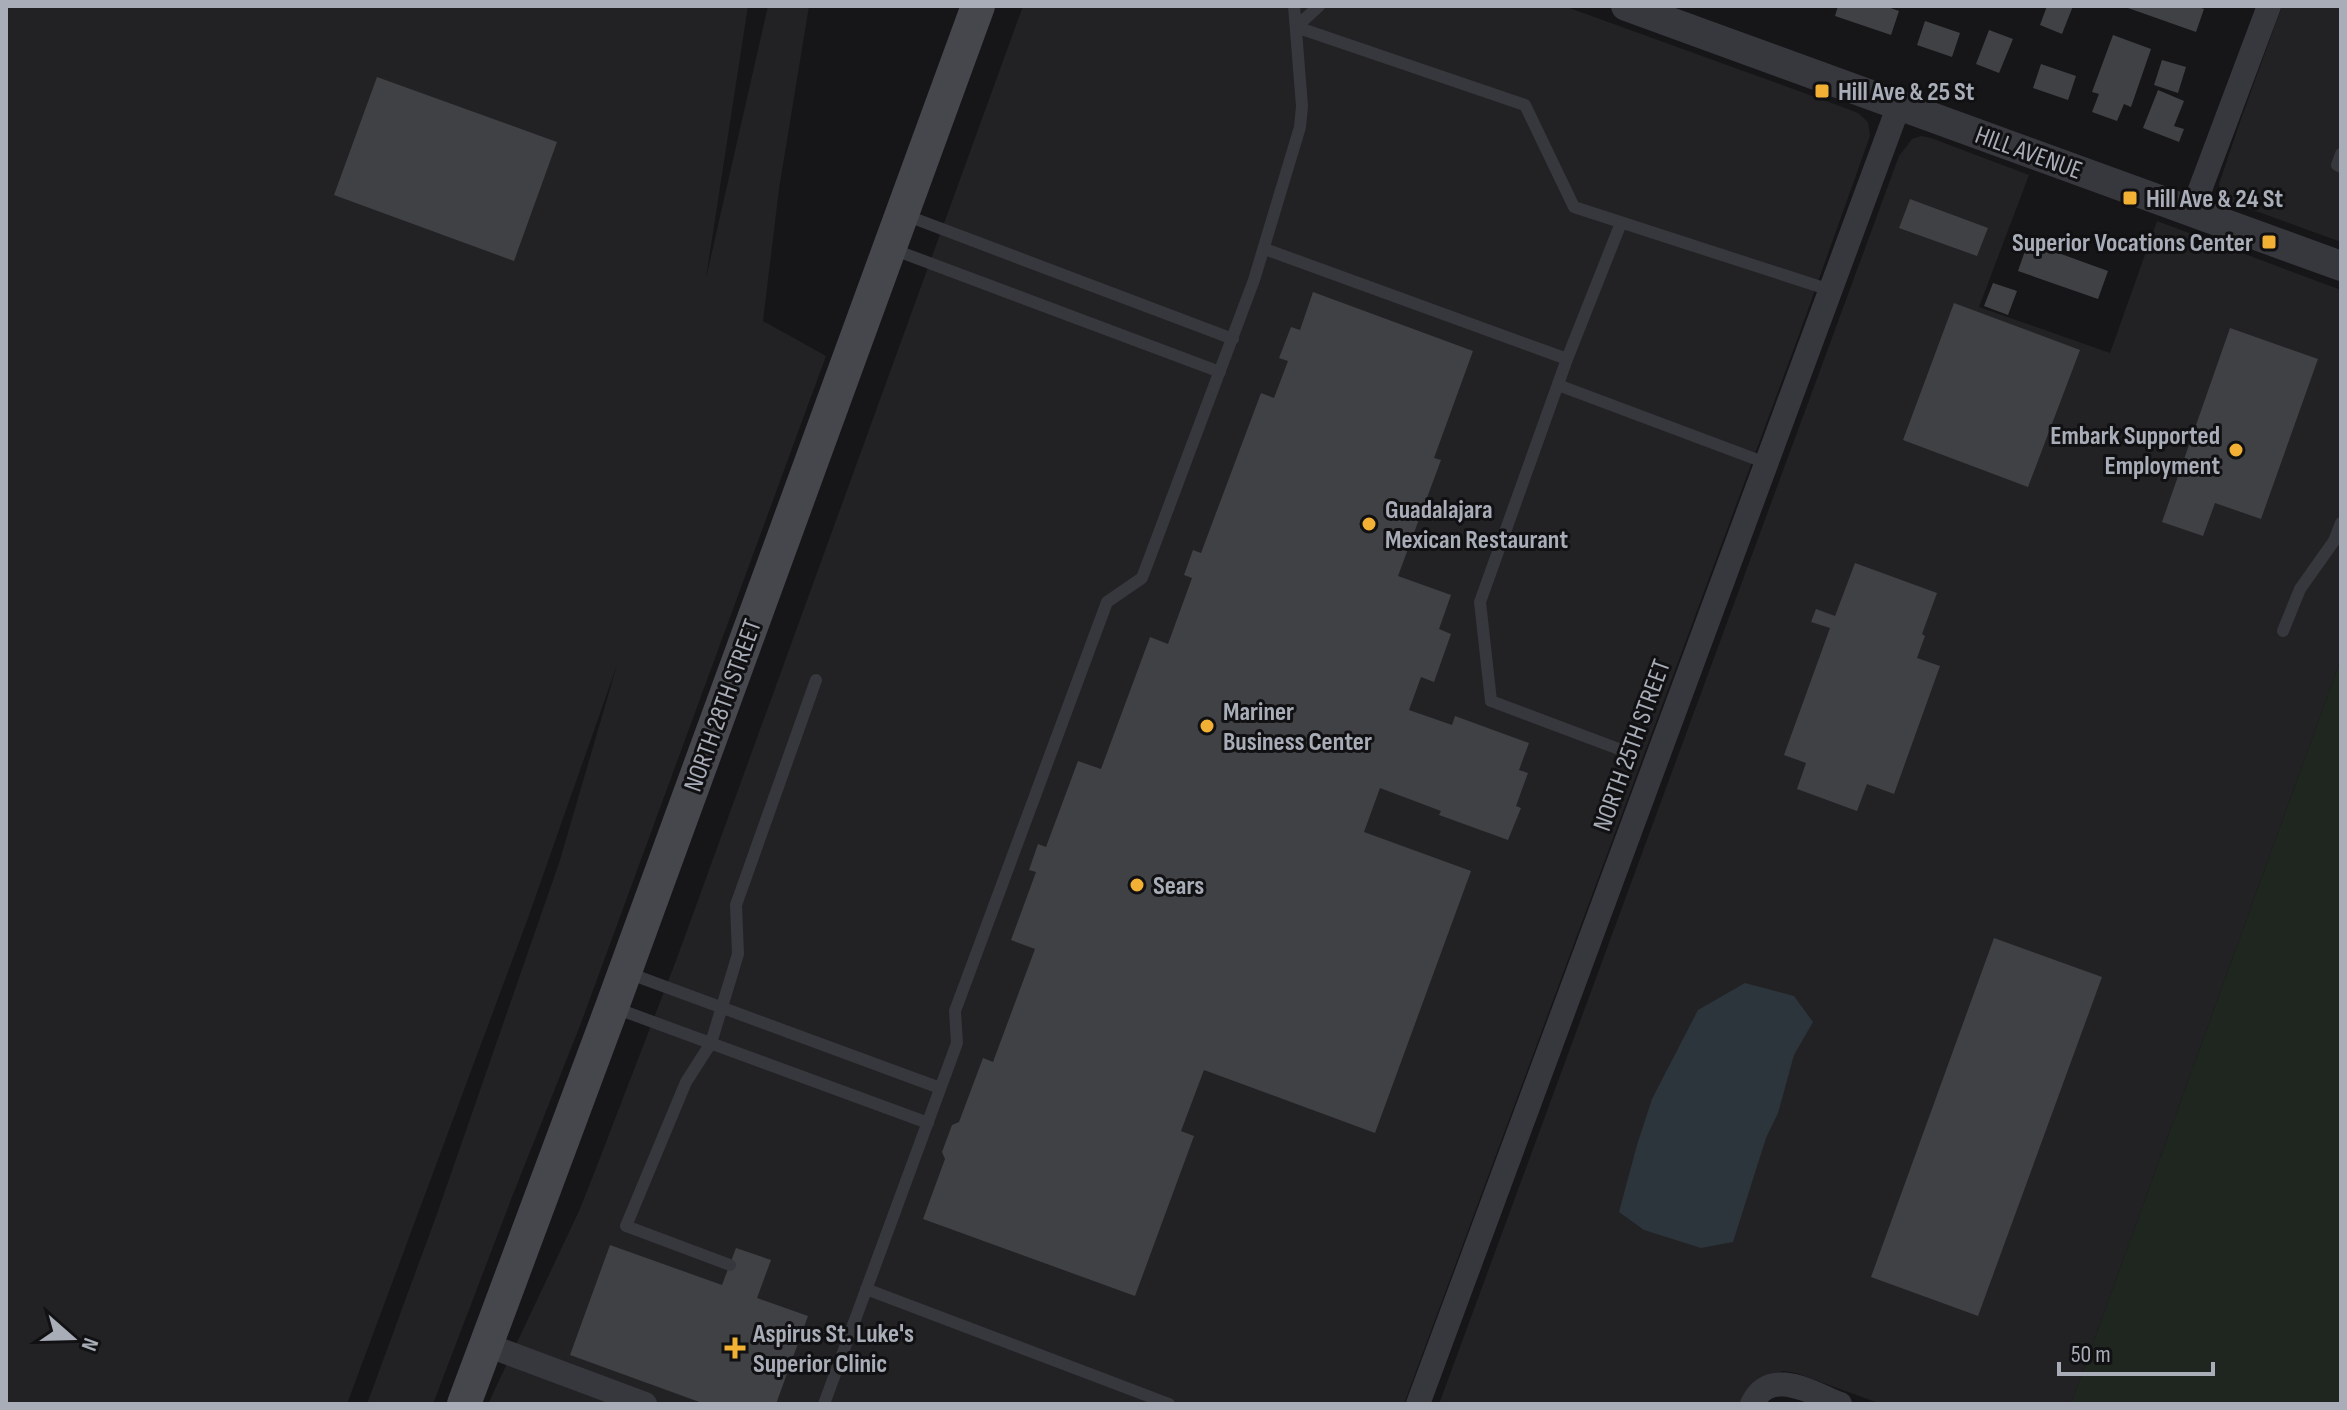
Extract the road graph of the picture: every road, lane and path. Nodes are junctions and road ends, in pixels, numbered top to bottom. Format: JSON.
{"nodes":[{"id":1,"x":978,"y":6,"type":"edge"},
{"id":2,"x":1294,"y":6,"type":"edge"},
{"id":3,"x":1319,"y":6,"type":"edge"},
{"id":4,"x":1626,"y":6,"type":"edge"},
{"id":5,"x":2269,"y":6,"type":"edge"},
{"id":6,"x":1296,"y":27,"type":"junction"},
{"id":7,"x":1899,"y":105,"type":"junction"},
{"id":8,"x":2341,"y":154,"type":"edge"},
{"id":9,"x":2341,"y":167,"type":"edge"},
{"id":10,"x":2192,"y":211,"type":"junction"},
{"id":11,"x":902,"y":214,"type":"junction"},
{"id":12,"x":1621,"y":223,"type":"junction"},
{"id":13,"x":889,"y":248,"type":"junction"},
{"id":14,"x":1265,"y":249,"type":"junction"},
{"id":15,"x":2341,"y":266,"type":"edge"},
{"id":16,"x":1830,"y":290,"type":"junction"},
{"id":17,"x":1233,"y":339,"type":"junction"},
{"id":18,"x":1567,"y":359,"type":"junction"},
{"id":19,"x":1220,"y":372,"type":"junction"},
{"id":20,"x":1558,"y":385,"type":"junction"},
{"id":21,"x":1766,"y":463,"type":"junction"},
{"id":22,"x":2341,"y":523,"type":"edge"},
{"id":23,"x":2283,"y":631,"type":"dead end"},
{"id":24,"x":816,"y":680,"type":"dead end"},
{"id":25,"x":1624,"y":751,"type":"dead end"},
{"id":26,"x":625,"y":972,"type":"junction"},
{"id":27,"x":612,"y":1007,"type":"junction"},
{"id":28,"x":722,"y":1008,"type":"junction"},
{"id":29,"x":711,"y":1043,"type":"junction"},
{"id":30,"x":940,"y":1088,"type":"junction"},
{"id":31,"x":928,"y":1123,"type":"junction"},
{"id":32,"x":730,"y":1265,"type":"dead end"},
{"id":33,"x":866,"y":1289,"type":"junction"},
{"id":34,"x":487,"y":1345,"type":"junction"},
{"id":35,"x":464,"y":1404,"type":"edge"},
{"id":36,"x":645,"y":1404,"type":"edge"},
{"id":37,"x":824,"y":1404,"type":"edge"},
{"id":38,"x":1169,"y":1404,"type":"edge"},
{"id":39,"x":1418,"y":1404,"type":"edge"},
{"id":40,"x":1752,"y":1404,"type":"edge"},
{"id":41,"x":1840,"y":1404,"type":"edge"}],
"edges":[{"from":1,"to":11,"type":"main road","name":"NORTH 28TH STREET"},
{"from":2,"to":6,"type":"lane"},
{"from":3,"to":6,"type":"lane"},
{"from":4,"to":7,"type":"street","name":"HILL AVENUE"},
{"from":5,"to":10,"type":"street"},
{"from":6,"to":12,"type":"lane"},
{"from":6,"to":14,"type":"lane"},
{"from":7,"to":10,"type":"street","name":"HILL AVENUE"},
{"from":7,"to":16,"type":"street","name":"NORTH 25TH STREET"},
{"from":8,"to":9,"type":"lane"},
{"from":10,"to":15,"type":"street","name":"HILL AVENUE"},
{"from":11,"to":13,"type":"main road","name":"NORTH 28TH STREET"},
{"from":11,"to":17,"type":"lane"},
{"from":12,"to":16,"type":"lane"},
{"from":12,"to":18,"type":"lane"},
{"from":13,"to":19,"type":"lane"},
{"from":13,"to":26,"type":"main road","name":"NORTH 28TH STREET"},
{"from":14,"to":17,"type":"lane"},
{"from":14,"to":18,"type":"lane"},
{"from":16,"to":21,"type":"street","name":"NORTH 25TH STREET"},
{"from":17,"to":19,"type":"lane"},
{"from":18,"to":20,"type":"lane"},
{"from":19,"to":30,"type":"lane"},
{"from":20,"to":21,"type":"lane"},
{"from":20,"to":25,"type":"lane"},
{"from":21,"to":39,"type":"street","name":"NORTH 25TH STREET"},
{"from":22,"to":23,"type":"lane"},
{"from":24,"to":28,"type":"lane"},
{"from":26,"to":27,"type":"main road","name":"NORTH 28TH STREET"},
{"from":26,"to":28,"type":"lane"},
{"from":27,"to":29,"type":"lane"},
{"from":27,"to":34,"type":"main road","name":"NORTH 28TH STREET"},
{"from":28,"to":29,"type":"lane"},
{"from":28,"to":30,"type":"lane"},
{"from":29,"to":31,"type":"lane"},
{"from":29,"to":32,"type":"lane"},
{"from":30,"to":31,"type":"lane"},
{"from":31,"to":33,"type":"lane"},
{"from":33,"to":37,"type":"lane"},
{"from":33,"to":38,"type":"lane"},
{"from":34,"to":35,"type":"main road","name":"NORTH 28TH STREET"},
{"from":34,"to":36,"type":"street"},
{"from":40,"to":41,"type":"street"}]}
